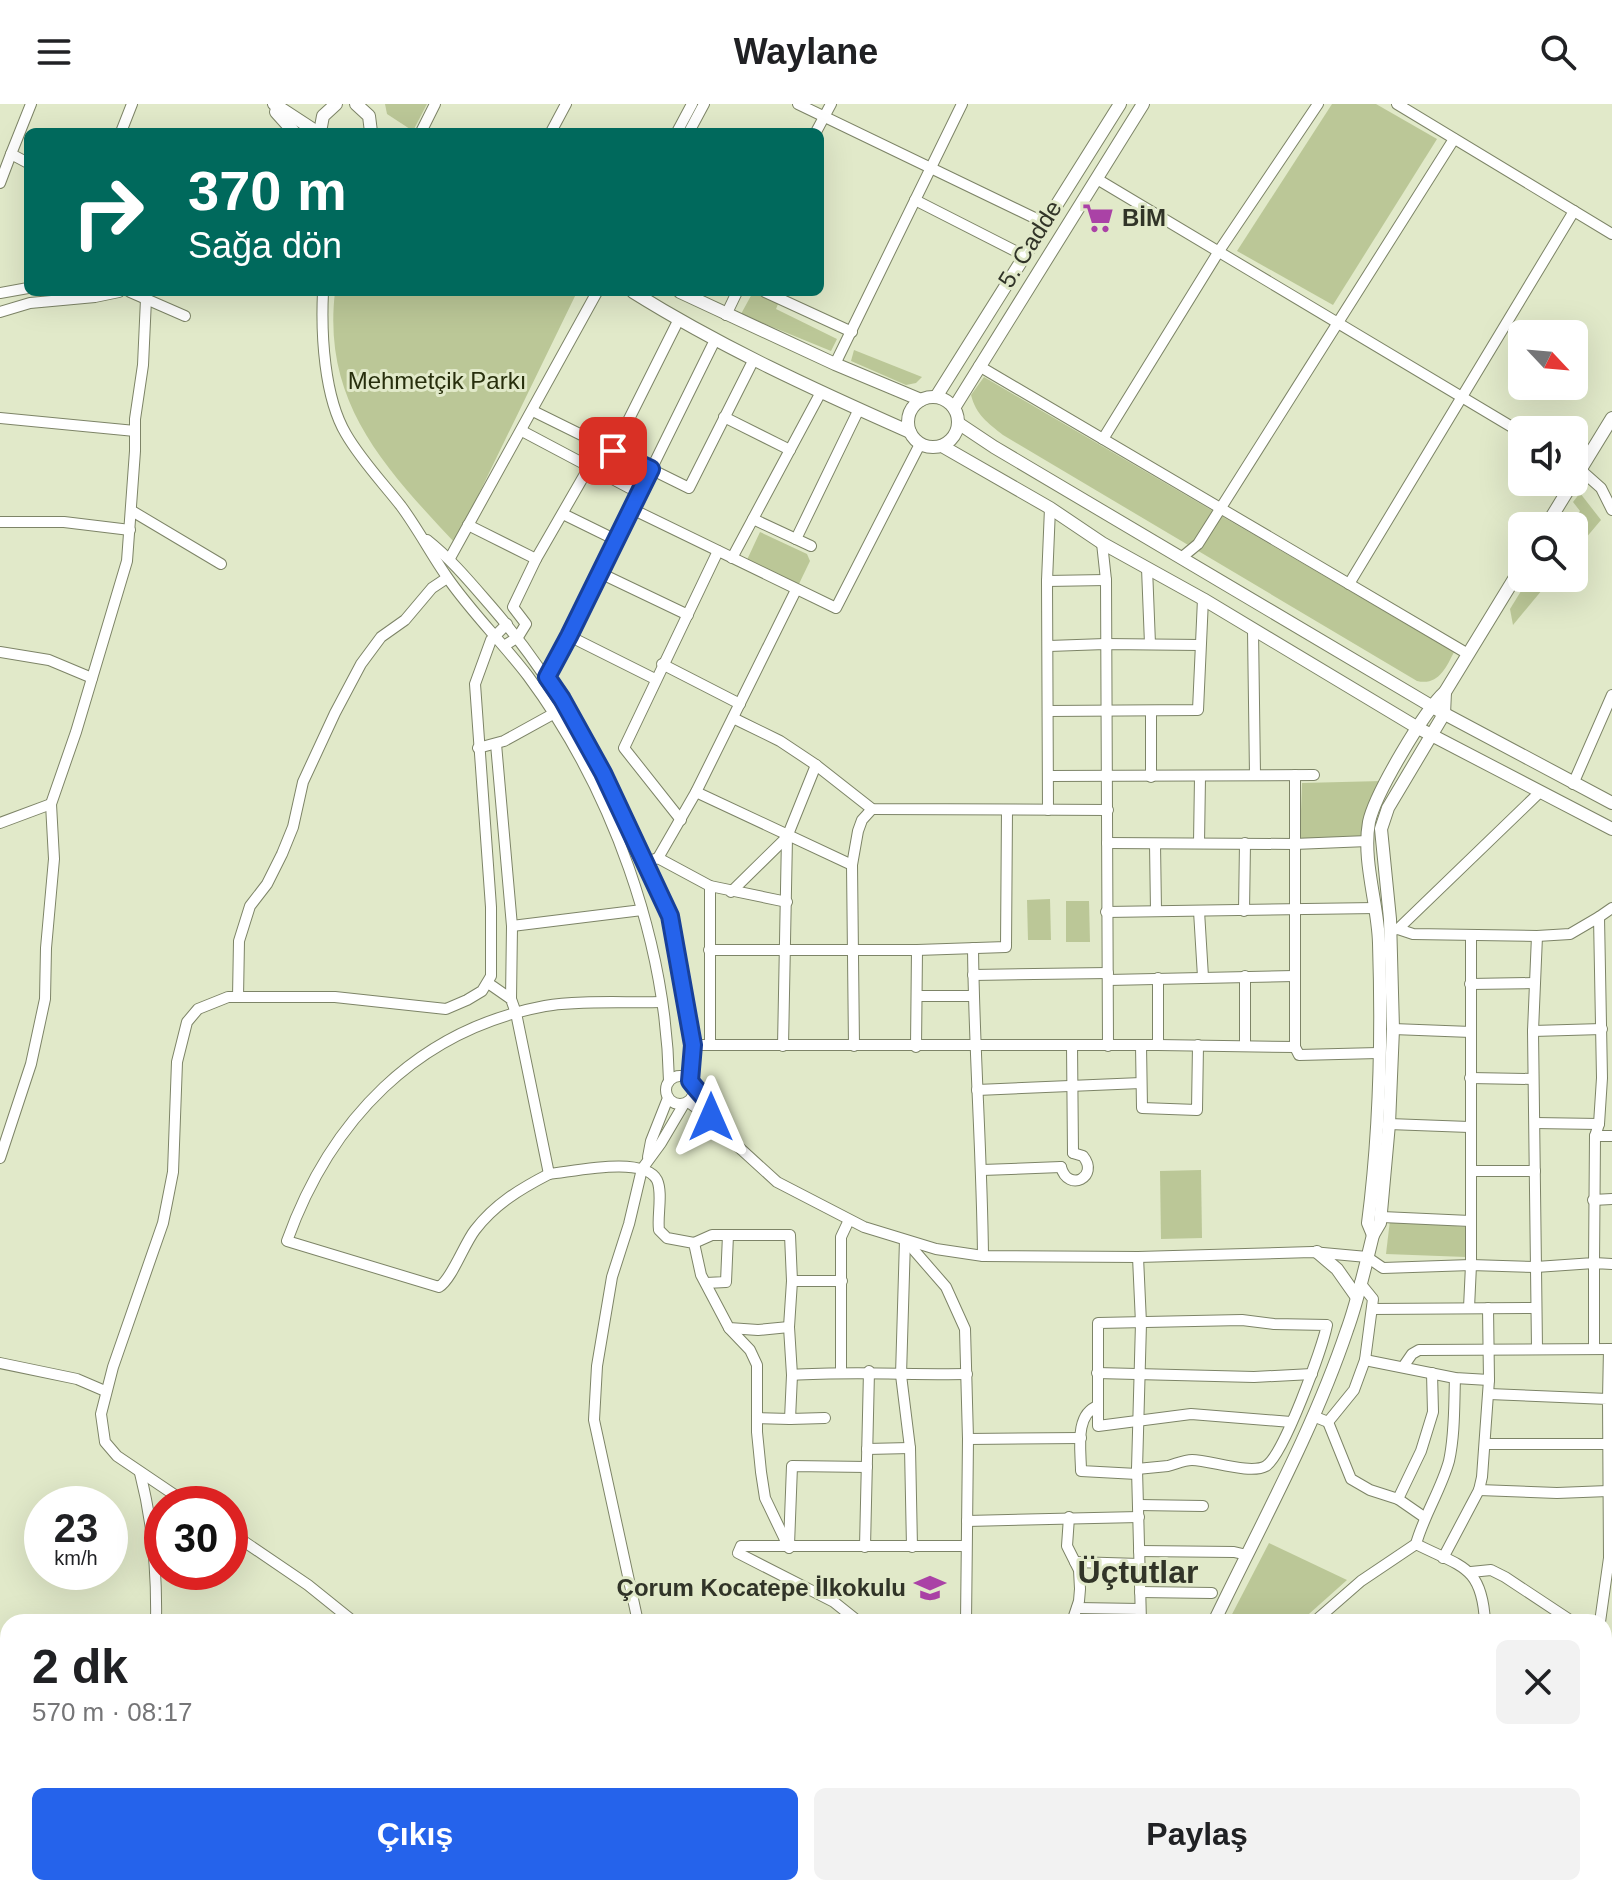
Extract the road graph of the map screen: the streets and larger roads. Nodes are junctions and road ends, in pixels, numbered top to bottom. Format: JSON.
{"nodes":[{"id":1,"x":31,"y":104,"type":"edge"},
{"id":2,"x":132,"y":104,"type":"edge"},
{"id":3,"x":271,"y":104,"type":"edge"},
{"id":4,"x":435,"y":104,"type":"edge"},
{"id":5,"x":566,"y":104,"type":"edge"},
{"id":6,"x":692,"y":104,"type":"edge"},
{"id":7,"x":704,"y":104,"type":"edge"},
{"id":8,"x":798,"y":104,"type":"edge"},
{"id":9,"x":831,"y":104,"type":"edge"},
{"id":10,"x":962,"y":104,"type":"edge"},
{"id":11,"x":1120,"y":104,"type":"edge"},
{"id":12,"x":1143,"y":104,"type":"edge"},
{"id":13,"x":1318,"y":104,"type":"edge"},
{"id":14,"x":1397,"y":104,"type":"edge"},
{"id":15,"x":332,"y":105,"type":"edge"},
{"id":16,"x":366,"y":115,"type":"edge"},
{"id":17,"x":823,"y":119,"type":"junction"},
{"id":18,"x":123,"y":128,"type":"edge"},
{"id":19,"x":291,"y":128,"type":"edge"},
{"id":20,"x":312,"y":128,"type":"edge"},
{"id":21,"x":320,"y":128,"type":"edge"},
{"id":22,"x":381,"y":128,"type":"edge"},
{"id":23,"x":423,"y":128,"type":"edge"},
{"id":24,"x":553,"y":128,"type":"edge"},
{"id":25,"x":679,"y":128,"type":"edge"},
{"id":26,"x":691,"y":128,"type":"edge"},
{"id":27,"x":818,"y":128,"type":"edge"},
{"id":28,"x":1454,"y":139,"type":"junction"},
{"id":29,"x":11,"y":154,"type":"junction"},
{"id":30,"x":24,"y":161,"type":"edge"},
{"id":31,"x":931,"y":169,"type":"junction"},
{"id":32,"x":1097,"y":179,"type":"junction"},
{"id":33,"x":0,"y":183,"type":"edge"},
{"id":34,"x":915,"y":200,"type":"junction"},
{"id":35,"x":1574,"y":211,"type":"junction"},
{"id":36,"x":1045,"y":223,"type":"junction"},
{"id":37,"x":1612,"y":234,"type":"edge"},
{"id":38,"x":1219,"y":251,"type":"junction"},
{"id":39,"x":1025,"y":256,"type":"junction"},
{"id":40,"x":24,"y":289,"type":"edge"},
{"id":41,"x":0,"y":293,"type":"edge"},
{"id":42,"x":103,"y":296,"type":"edge"},
{"id":43,"x":139,"y":296,"type":"edge"},
{"id":44,"x":323,"y":296,"type":"edge"},
{"id":45,"x":595,"y":296,"type":"edge"},
{"id":46,"x":639,"y":296,"type":"edge"},
{"id":47,"x":688,"y":296,"type":"edge"},
{"id":48,"x":735,"y":296,"type":"edge"},
{"id":49,"x":774,"y":296,"type":"edge"},
{"id":50,"x":146,"y":299,"type":"junction"},
{"id":51,"x":0,"y":312,"type":"edge"},
{"id":52,"x":726,"y":315,"type":"junction"},
{"id":53,"x":185,"y":316,"type":"dead end"},
{"id":54,"x":678,"y":321,"type":"junction"},
{"id":55,"x":1337,"y":324,"type":"junction"},
{"id":56,"x":852,"y":332,"type":"junction"},
{"id":57,"x":715,"y":340,"type":"junction"},
{"id":58,"x":754,"y":359,"type":"junction"},
{"id":59,"x":835,"y":364,"type":"junction"},
{"id":60,"x":979,"y":366,"type":"junction"},
{"id":61,"x":821,"y":392,"type":"junction"},
{"id":62,"x":936,"y":397,"type":"junction"},
{"id":63,"x":1461,"y":397,"type":"junction"},
{"id":64,"x":921,"y":400,"type":"junction"},
{"id":65,"x":954,"y":408,"type":"junction"},
{"id":66,"x":859,"y":409,"type":"junction"},
{"id":67,"x":533,"y":411,"type":"junction"},
{"id":68,"x":724,"y":417,"type":"junction"},
{"id":69,"x":0,"y":418,"type":"edge"},
{"id":70,"x":1612,"y":418,"type":"edge"},
{"id":71,"x":958,"y":423,"type":"junction"},
{"id":72,"x":1508,"y":425,"type":"edge"},
{"id":73,"x":135,"y":431,"type":"junction"},
{"id":74,"x":522,"y":431,"type":"junction"},
{"id":75,"x":910,"y":432,"type":"junction"},
{"id":76,"x":1103,"y":439,"type":"junction"},
{"id":77,"x":920,"y":444,"type":"junction"},
{"id":78,"x":942,"y":446,"type":"junction"},
{"id":79,"x":790,"y":450,"type":"junction"},
{"id":80,"x":613,"y":451,"type":"junction"},
{"id":81,"x":1588,"y":452,"type":"edge"},
{"id":82,"x":589,"y":467,"type":"junction"},
{"id":83,"x":651,"y":469,"type":"junction"},
{"id":84,"x":1588,"y":476,"type":"edge"},
{"id":85,"x":639,"y":493,"type":"junction"},
{"id":86,"x":1050,"y":508,"type":"junction"},
{"id":87,"x":1220,"y":508,"type":"junction"},
{"id":88,"x":632,"y":509,"type":"junction"},
{"id":89,"x":1612,"y":510,"type":"edge"},
{"id":90,"x":132,"y":511,"type":"junction"},
{"id":91,"x":563,"y":514,"type":"junction"},
{"id":92,"x":753,"y":519,"type":"junction"},
{"id":93,"x":0,"y":522,"type":"edge"},
{"id":94,"x":468,"y":525,"type":"junction"},
{"id":95,"x":130,"y":530,"type":"junction"},
{"id":96,"x":423,"y":536,"type":"junction"},
{"id":97,"x":796,"y":539,"type":"junction"},
{"id":98,"x":616,"y":540,"type":"junction"},
{"id":99,"x":1102,"y":543,"type":"junction"},
{"id":100,"x":811,"y":546,"type":"dead end"},
{"id":101,"x":718,"y":551,"type":"junction"},
{"id":102,"x":450,"y":558,"type":"junction"},
{"id":103,"x":732,"y":558,"type":"junction"},
{"id":104,"x":1181,"y":558,"type":"junction"},
{"id":105,"x":536,"y":559,"type":"junction"},
{"id":106,"x":221,"y":564,"type":"dead end"},
{"id":107,"x":1147,"y":568,"type":"junction"},
{"id":108,"x":600,"y":573,"type":"junction"},
{"id":109,"x":447,"y":578,"type":"junction"},
{"id":110,"x":1106,"y":580,"type":"junction"},
{"id":111,"x":1047,"y":581,"type":"junction"},
{"id":112,"x":1349,"y":584,"type":"junction"},
{"id":113,"x":1508,"y":589,"type":"edge"},
{"id":114,"x":796,"y":590,"type":"junction"},
{"id":115,"x":1203,"y":599,"type":"junction"},
{"id":116,"x":688,"y":615,"type":"junction"},
{"id":117,"x":507,"y":624,"type":"junction"},
{"id":118,"x":1253,"y":630,"type":"junction"},
{"id":119,"x":495,"y":635,"type":"junction"},
{"id":120,"x":569,"y":636,"type":"junction"},
{"id":121,"x":518,"y":637,"type":"junction"},
{"id":122,"x":1105,"y":644,"type":"junction"},
{"id":123,"x":1150,"y":644,"type":"junction"},
{"id":124,"x":1200,"y":645,"type":"junction"},
{"id":125,"x":504,"y":646,"type":"junction"},
{"id":126,"x":1049,"y":646,"type":"junction"},
{"id":127,"x":0,"y":652,"type":"edge"},
{"id":128,"x":1468,"y":654,"type":"junction"},
{"id":129,"x":662,"y":664,"type":"junction"},
{"id":130,"x":547,"y":677,"type":"junction"},
{"id":131,"x":92,"y":678,"type":"junction"},
{"id":132,"x":655,"y":679,"type":"junction"},
{"id":133,"x":1445,"y":692,"type":"junction"},
{"id":134,"x":1612,"y":695,"type":"edge"},
{"id":135,"x":740,"y":704,"type":"junction"},
{"id":136,"x":1431,"y":705,"type":"junction"},
{"id":137,"x":1048,"y":711,"type":"junction"},
{"id":138,"x":1151,"y":711,"type":"junction"},
{"id":139,"x":1105,"y":712,"type":"junction"},
{"id":140,"x":553,"y":714,"type":"junction"},
{"id":141,"x":1444,"y":714,"type":"junction"},
{"id":142,"x":733,"y":718,"type":"junction"},
{"id":143,"x":1418,"y":728,"type":"junction"},
{"id":144,"x":1431,"y":735,"type":"junction"},
{"id":145,"x":496,"y":744,"type":"junction"},
{"id":146,"x":478,"y":748,"type":"junction"},
{"id":147,"x":816,"y":765,"type":"junction"},
{"id":148,"x":1255,"y":775,"type":"junction"},
{"id":149,"x":1295,"y":775,"type":"junction"},
{"id":150,"x":1314,"y":775,"type":"dead end"},
{"id":151,"x":1048,"y":776,"type":"junction"},
{"id":152,"x":1108,"y":776,"type":"junction"},
{"id":153,"x":1151,"y":777,"type":"junction"},
{"id":154,"x":1200,"y":777,"type":"junction"},
{"id":155,"x":1573,"y":784,"type":"junction"},
{"id":156,"x":696,"y":792,"type":"junction"},
{"id":157,"x":1540,"y":792,"type":"junction"},
{"id":158,"x":1612,"y":803,"type":"edge"},
{"id":159,"x":51,"y":804,"type":"junction"},
{"id":160,"x":872,"y":809,"type":"junction"},
{"id":161,"x":1007,"y":810,"type":"junction"},
{"id":162,"x":1048,"y":810,"type":"junction"},
{"id":163,"x":1108,"y":810,"type":"junction"},
{"id":164,"x":681,"y":820,"type":"junction"},
{"id":165,"x":0,"y":823,"type":"edge"},
{"id":166,"x":1612,"y":829,"type":"edge"},
{"id":167,"x":787,"y":837,"type":"junction"},
{"id":168,"x":1368,"y":841,"type":"junction"},
{"id":169,"x":1107,"y":843,"type":"junction"},
{"id":170,"x":1199,"y":843,"type":"junction"},
{"id":171,"x":1245,"y":843,"type":"junction"},
{"id":172,"x":1155,"y":844,"type":"junction"},
{"id":173,"x":1294,"y":844,"type":"junction"},
{"id":174,"x":658,"y":858,"type":"junction"},
{"id":175,"x":644,"y":863,"type":"junction"},
{"id":176,"x":852,"y":865,"type":"junction"},
{"id":177,"x":710,"y":886,"type":"junction"},
{"id":178,"x":731,"y":892,"type":"junction"},
{"id":179,"x":787,"y":902,"type":"junction"},
{"id":180,"x":1376,"y":908,"type":"junction"},
{"id":181,"x":1612,"y":908,"type":"edge"},
{"id":182,"x":642,"y":910,"type":"junction"},
{"id":183,"x":1156,"y":911,"type":"junction"},
{"id":184,"x":1199,"y":911,"type":"junction"},
{"id":185,"x":1244,"y":911,"type":"junction"},
{"id":186,"x":1293,"y":911,"type":"junction"},
{"id":187,"x":1106,"y":912,"type":"junction"},
{"id":188,"x":1599,"y":917,"type":"junction"},
{"id":189,"x":512,"y":926,"type":"junction"},
{"id":190,"x":1394,"y":930,"type":"junction"},
{"id":191,"x":1471,"y":935,"type":"junction"},
{"id":192,"x":1537,"y":936,"type":"junction"},
{"id":193,"x":973,"y":948,"type":"junction"},
{"id":194,"x":786,"y":949,"type":"junction"},
{"id":195,"x":709,"y":950,"type":"junction"},
{"id":196,"x":854,"y":950,"type":"junction"},
{"id":197,"x":917,"y":950,"type":"junction"},
{"id":198,"x":973,"y":975,"type":"junction"},
{"id":199,"x":1245,"y":976,"type":"junction"},
{"id":200,"x":1294,"y":976,"type":"junction"},
{"id":201,"x":1108,"y":977,"type":"junction"},
{"id":202,"x":1203,"y":977,"type":"junction"},
{"id":203,"x":1158,"y":978,"type":"junction"},
{"id":204,"x":488,"y":983,"type":"junction"},
{"id":205,"x":1534,"y":983,"type":"junction"},
{"id":206,"x":1470,"y":984,"type":"junction"},
{"id":207,"x":1607,"y":985,"type":"edge"},
{"id":208,"x":917,"y":996,"type":"junction"},
{"id":209,"x":973,"y":996,"type":"junction"},
{"id":210,"x":238,"y":997,"type":"junction"},
{"id":211,"x":511,"y":999,"type":"junction"},
{"id":212,"x":661,"y":1002,"type":"junction"},
{"id":213,"x":516,"y":1013,"type":"junction"},
{"id":214,"x":1393,"y":1029,"type":"junction"},
{"id":215,"x":1602,"y":1029,"type":"junction"},
{"id":216,"x":1533,"y":1031,"type":"junction"},
{"id":217,"x":1471,"y":1032,"type":"junction"},
{"id":218,"x":693,"y":1045,"type":"junction"},
{"id":219,"x":710,"y":1045,"type":"junction"},
{"id":220,"x":1072,"y":1045,"type":"junction"},
{"id":221,"x":1141,"y":1045,"type":"junction"},
{"id":222,"x":1158,"y":1045,"type":"junction"},
{"id":223,"x":1198,"y":1045,"type":"junction"},
{"id":224,"x":783,"y":1046,"type":"junction"},
{"id":225,"x":854,"y":1046,"type":"junction"},
{"id":226,"x":974,"y":1046,"type":"junction"},
{"id":227,"x":1108,"y":1046,"type":"junction"},
{"id":228,"x":1245,"y":1046,"type":"junction"},
{"id":229,"x":916,"y":1047,"type":"junction"},
{"id":230,"x":1295,"y":1047,"type":"junction"},
{"id":231,"x":1378,"y":1053,"type":"junction"},
{"id":232,"x":1470,"y":1078,"type":"junction"},
{"id":233,"x":1607,"y":1078,"type":"edge"},
{"id":234,"x":1533,"y":1079,"type":"junction"},
{"id":235,"x":669,"y":1081,"type":"junction"},
{"id":236,"x":692,"y":1083,"type":"junction"},
{"id":237,"x":1141,"y":1083,"type":"junction"},
{"id":238,"x":1072,"y":1086,"type":"junction"},
{"id":239,"x":977,"y":1090,"type":"junction"},
{"id":240,"x":668,"y":1098,"type":"junction"},
{"id":241,"x":686,"y":1103,"type":"junction"},
{"id":242,"x":1535,"y":1123,"type":"junction"},
{"id":243,"x":1389,"y":1124,"type":"junction"},
{"id":244,"x":1599,"y":1124,"type":"junction"},
{"id":245,"x":722,"y":1126,"type":"junction"},
{"id":246,"x":1469,"y":1127,"type":"junction"},
{"id":247,"x":1595,"y":1136,"type":"junction"},
{"id":248,"x":1612,"y":1136,"type":"edge"},
{"id":249,"x":1073,"y":1153,"type":"junction"},
{"id":250,"x":0,"y":1158,"type":"edge"},
{"id":251,"x":645,"y":1164,"type":"junction"},
{"id":252,"x":1061,"y":1167,"type":"junction"},
{"id":253,"x":982,"y":1170,"type":"junction"},
{"id":254,"x":1471,"y":1171,"type":"junction"},
{"id":255,"x":1535,"y":1171,"type":"junction"},
{"id":256,"x":549,"y":1174,"type":"junction"},
{"id":257,"x":1612,"y":1199,"type":"edge"},
{"id":258,"x":1593,"y":1200,"type":"junction"},
{"id":259,"x":1382,"y":1217,"type":"junction"},
{"id":260,"x":849,"y":1220,"type":"junction"},
{"id":261,"x":1470,"y":1221,"type":"junction"},
{"id":262,"x":728,"y":1235,"type":"junction"},
{"id":263,"x":1373,"y":1235,"type":"junction"},
{"id":264,"x":905,"y":1240,"type":"junction"},
{"id":265,"x":694,"y":1243,"type":"junction"},
{"id":266,"x":1317,"y":1252,"type":"junction"},
{"id":267,"x":983,"y":1256,"type":"junction"},
{"id":268,"x":1138,"y":1257,"type":"junction"},
{"id":269,"x":1367,"y":1257,"type":"junction"},
{"id":270,"x":1594,"y":1263,"type":"junction"},
{"id":271,"x":1612,"y":1264,"type":"edge"},
{"id":272,"x":1471,"y":1265,"type":"junction"},
{"id":273,"x":1536,"y":1267,"type":"junction"},
{"id":274,"x":792,"y":1281,"type":"junction"},
{"id":275,"x":842,"y":1281,"type":"junction"},
{"id":276,"x":706,"y":1283,"type":"junction"},
{"id":277,"x":1358,"y":1289,"type":"junction"},
{"id":278,"x":1469,"y":1308,"type":"junction"},
{"id":279,"x":1488,"y":1308,"type":"junction"},
{"id":280,"x":1536,"y":1308,"type":"junction"},
{"id":281,"x":1372,"y":1309,"type":"junction"},
{"id":282,"x":1141,"y":1323,"type":"junction"},
{"id":283,"x":789,"y":1327,"type":"junction"},
{"id":284,"x":729,"y":1328,"type":"junction"},
{"id":285,"x":1594,"y":1347,"type":"junction"},
{"id":286,"x":1537,"y":1348,"type":"junction"},
{"id":287,"x":1489,"y":1349,"type":"junction"},
{"id":288,"x":1610,"y":1349,"type":"edge"},
{"id":289,"x":1365,"y":1360,"type":"junction"},
{"id":290,"x":0,"y":1363,"type":"edge"},
{"id":291,"x":1403,"y":1367,"type":"junction"},
{"id":292,"x":841,"y":1371,"type":"junction"},
{"id":293,"x":869,"y":1371,"type":"junction"},
{"id":294,"x":1141,"y":1372,"type":"junction"},
{"id":295,"x":1097,"y":1373,"type":"junction"},
{"id":296,"x":1432,"y":1373,"type":"junction"},
{"id":297,"x":967,"y":1374,"type":"junction"},
{"id":298,"x":1312,"y":1374,"type":"junction"},
{"id":299,"x":792,"y":1375,"type":"junction"},
{"id":300,"x":901,"y":1375,"type":"junction"},
{"id":301,"x":1455,"y":1378,"type":"junction"},
{"id":302,"x":1489,"y":1380,"type":"junction"},
{"id":303,"x":105,"y":1391,"type":"junction"},
{"id":304,"x":1489,"y":1394,"type":"junction"},
{"id":305,"x":1608,"y":1399,"type":"junction"},
{"id":306,"x":1098,"y":1406,"type":"junction"},
{"id":307,"x":1313,"y":1416,"type":"junction"},
{"id":308,"x":757,"y":1418,"type":"junction"},
{"id":309,"x":825,"y":1418,"type":"dead end"},
{"id":310,"x":790,"y":1419,"type":"junction"},
{"id":311,"x":1138,"y":1420,"type":"junction"},
{"id":312,"x":1291,"y":1422,"type":"junction"},
{"id":313,"x":1328,"y":1422,"type":"junction"},
{"id":314,"x":1081,"y":1438,"type":"junction"},
{"id":315,"x":968,"y":1439,"type":"junction"},
{"id":316,"x":1485,"y":1444,"type":"junction"},
{"id":317,"x":1609,"y":1444,"type":"edge"},
{"id":318,"x":1283,"y":1445,"type":"junction"},
{"id":319,"x":910,"y":1448,"type":"junction"},
{"id":320,"x":867,"y":1449,"type":"junction"},
{"id":321,"x":1296,"y":1451,"type":"junction"},
{"id":322,"x":867,"y":1467,"type":"junction"},
{"id":323,"x":1137,"y":1471,"type":"junction"},
{"id":324,"x":140,"y":1473,"type":"junction"},
{"id":325,"x":160,"y":1486,"type":"edge"},
{"id":326,"x":1479,"y":1490,"type":"junction"},
{"id":327,"x":1608,"y":1491,"type":"junction"},
{"id":328,"x":1398,"y":1499,"type":"junction"},
{"id":329,"x":1139,"y":1505,"type":"junction"},
{"id":330,"x":1203,"y":1506,"type":"dead end"},
{"id":331,"x":1610,"y":1516,"type":"edge"},
{"id":332,"x":1069,"y":1517,"type":"junction"},
{"id":333,"x":1139,"y":1517,"type":"junction"},
{"id":334,"x":1424,"y":1517,"type":"junction"},
{"id":335,"x":967,"y":1521,"type":"junction"},
{"id":336,"x":248,"y":1544,"type":"edge"},
{"id":337,"x":1416,"y":1544,"type":"junction"},
{"id":338,"x":966,"y":1546,"type":"junction"},
{"id":339,"x":865,"y":1547,"type":"junction"},
{"id":340,"x":912,"y":1547,"type":"junction"},
{"id":341,"x":789,"y":1548,"type":"junction"},
{"id":342,"x":1139,"y":1551,"type":"junction"},
{"id":343,"x":1247,"y":1555,"type":"junction"},
{"id":344,"x":1443,"y":1558,"type":"junction"},
{"id":345,"x":1075,"y":1562,"type":"junction"},
{"id":346,"x":1139,"y":1564,"type":"junction"},
{"id":347,"x":1471,"y":1572,"type":"junction"},
{"id":348,"x":1140,"y":1592,"type":"junction"},
{"id":349,"x":1608,"y":1592,"type":"edge"},
{"id":350,"x":1212,"y":1593,"type":"dead end"},
{"id":351,"x":1077,"y":1608,"type":"junction"},
{"id":352,"x":1140,"y":1609,"type":"junction"},
{"id":353,"x":156,"y":1614,"type":"edge"},
{"id":354,"x":344,"y":1614,"type":"edge"},
{"id":355,"x":636,"y":1614,"type":"edge"},
{"id":356,"x":849,"y":1614,"type":"edge"},
{"id":357,"x":966,"y":1614,"type":"edge"},
{"id":358,"x":1075,"y":1614,"type":"edge"},
{"id":359,"x":1140,"y":1614,"type":"edge"},
{"id":360,"x":1218,"y":1614,"type":"edge"},
{"id":361,"x":1323,"y":1614,"type":"edge"},
{"id":362,"x":1484,"y":1614,"type":"edge"},
{"id":363,"x":1561,"y":1614,"type":"edge"},
{"id":364,"x":1602,"y":1614,"type":"edge"}],
"edges":[{"from":1,"to":29,"type":"street"},
{"from":2,"to":18,"type":"street"},
{"from":3,"to":19,"type":"street"},
{"from":3,"to":20,"type":"street"},
{"from":4,"to":23,"type":"street"},
{"from":5,"to":24,"type":"street"},
{"from":6,"to":25,"type":"street"},
{"from":7,"to":26,"type":"street"},
{"from":8,"to":17,"type":"street"},
{"from":9,"to":17,"type":"street"},
{"from":10,"to":31,"type":"street"},
{"from":11,"to":36,"type":"street","name":"5. Cadde"},
{"from":12,"to":32,"type":"street","name":"5. Cadde"},
{"from":13,"to":38,"type":"street"},
{"from":14,"to":28,"type":"street"},
{"from":15,"to":21,"type":"street"},
{"from":16,"to":22,"type":"street"},
{"from":17,"to":27,"type":"street"},
{"from":17,"to":31,"type":"street"},
{"from":28,"to":35,"type":"street"},
{"from":28,"to":55,"type":"street"},
{"from":29,"to":30,"type":"street"},
{"from":29,"to":33,"type":"street"},
{"from":31,"to":34,"type":"street"},
{"from":31,"to":36,"type":"street"},
{"from":32,"to":38,"type":"street"},
{"from":32,"to":60,"type":"street","name":"5. Cadde"},
{"from":34,"to":39,"type":"street"},
{"from":34,"to":56,"type":"street"},
{"from":35,"to":37,"type":"street"},
{"from":35,"to":63,"type":"street"},
{"from":36,"to":39,"type":"street","name":"5. Cadde"},
{"from":38,"to":55,"type":"street"},
{"from":38,"to":76,"type":"street"},
{"from":39,"to":62,"type":"street","name":"5. Cadde"},
{"from":40,"to":41,"type":"street"},
{"from":42,"to":51,"type":"street"},
{"from":43,"to":50,"type":"street"},
{"from":44,"to":96,"type":"street"},
{"from":45,"to":67,"type":"street"},
{"from":46,"to":54,"type":"street"},
{"from":47,"to":52,"type":"street"},
{"from":48,"to":52,"type":"street"},
{"from":49,"to":56,"type":"street"},
{"from":50,"to":53,"type":"street"},
{"from":50,"to":73,"type":"street"},
{"from":52,"to":59,"type":"street"},
{"from":54,"to":57,"type":"street"},
{"from":54,"to":80,"type":"street"},
{"from":55,"to":63,"type":"street"},
{"from":55,"to":87,"type":"street"},
{"from":56,"to":59,"type":"street"},
{"from":57,"to":58,"type":"street"},
{"from":57,"to":83,"type":"street"},
{"from":58,"to":61,"type":"street"},
{"from":58,"to":68,"type":"street"},
{"from":59,"to":64,"type":"street"},
{"from":60,"to":65,"type":"street","name":"5. Cadde"},
{"from":60,"to":76,"type":"street"},
{"from":61,"to":66,"type":"street"},
{"from":61,"to":79,"type":"street"},
{"from":62,"to":64,"type":"street"},
{"from":62,"to":65,"type":"street"},
{"from":63,"to":72,"type":"street"},
{"from":63,"to":112,"type":"street"},
{"from":64,"to":75,"type":"street"},
{"from":65,"to":71,"type":"street"},
{"from":66,"to":75,"type":"street"},
{"from":66,"to":97,"type":"street"},
{"from":67,"to":74,"type":"street"},
{"from":67,"to":80,"type":"street"},
{"from":68,"to":79,"type":"street"},
{"from":68,"to":83,"type":"street"},
{"from":69,"to":73,"type":"street"},
{"from":70,"to":81,"type":"street"},
{"from":71,"to":78,"type":"street"},
{"from":71,"to":104,"type":"street"},
{"from":73,"to":90,"type":"street"},
{"from":74,"to":82,"type":"street"},
{"from":74,"to":94,"type":"street"},
{"from":75,"to":77,"type":"street"},
{"from":76,"to":87,"type":"street"},
{"from":77,"to":78,"type":"street"},
{"from":77,"to":114,"type":"street"},
{"from":78,"to":86,"type":"street"},
{"from":79,"to":92,"type":"street"},
{"from":80,"to":83,"type":"street"},
{"from":82,"to":85,"type":"street"},
{"from":82,"to":91,"type":"street"},
{"from":83,"to":85,"type":"street"},
{"from":84,"to":89,"type":"street"},
{"from":85,"to":88,"type":"street"},
{"from":86,"to":99,"type":"street"},
{"from":86,"to":111,"type":"street"},
{"from":87,"to":104,"type":"street"},
{"from":87,"to":112,"type":"street"},
{"from":88,"to":98,"type":"street"},
{"from":88,"to":101,"type":"street"},
{"from":90,"to":95,"type":"street"},
{"from":90,"to":106,"type":"street"},
{"from":91,"to":98,"type":"street"},
{"from":91,"to":105,"type":"street"},
{"from":92,"to":97,"type":"street"},
{"from":92,"to":103,"type":"street"},
{"from":93,"to":95,"type":"street"},
{"from":94,"to":102,"type":"street"},
{"from":94,"to":105,"type":"street"},
{"from":95,"to":131,"type":"street"},
{"from":96,"to":102,"type":"street"},
{"from":96,"to":109,"type":"street"},
{"from":97,"to":100,"type":"street"},
{"from":98,"to":108,"type":"street"},
{"from":99,"to":107,"type":"street"},
{"from":99,"to":110,"type":"street"},
{"from":101,"to":103,"type":"street"},
{"from":101,"to":116,"type":"street"},
{"from":102,"to":117,"type":"street"},
{"from":103,"to":114,"type":"street"},
{"from":104,"to":136,"type":"street"},
{"from":105,"to":121,"type":"street"},
{"from":107,"to":115,"type":"street"},
{"from":107,"to":123,"type":"street"},
{"from":108,"to":116,"type":"street"},
{"from":108,"to":120,"type":"street"},
{"from":109,"to":119,"type":"street"},
{"from":109,"to":210,"type":"street"},
{"from":110,"to":111,"type":"street"},
{"from":110,"to":122,"type":"street"},
{"from":111,"to":126,"type":"street"},
{"from":112,"to":128,"type":"street"},
{"from":113,"to":128,"type":"street"},
{"from":114,"to":135,"type":"street"},
{"from":115,"to":118,"type":"street"},
{"from":115,"to":124,"type":"street"},
{"from":116,"to":129,"type":"street"},
{"from":117,"to":119,"type":"street"},
{"from":117,"to":121,"type":"street"},
{"from":118,"to":143,"type":"street"},
{"from":118,"to":148,"type":"street"},
{"from":119,"to":125,"type":"street"},
{"from":119,"to":146,"type":"street"},
{"from":120,"to":130,"type":"street"},
{"from":120,"to":132,"type":"street"},
{"from":121,"to":125,"type":"street"},
{"from":121,"to":130,"type":"street"},
{"from":122,"to":123,"type":"street"},
{"from":122,"to":126,"type":"street"},
{"from":122,"to":139,"type":"street"},
{"from":123,"to":124,"type":"street"},
{"from":124,"to":138,"type":"street"},
{"from":125,"to":140,"type":"street"},
{"from":126,"to":137,"type":"street"},
{"from":127,"to":131,"type":"street"},
{"from":128,"to":133,"type":"street"},
{"from":129,"to":132,"type":"street"},
{"from":129,"to":135,"type":"street"},
{"from":130,"to":175,"type":"street"},
{"from":131,"to":159,"type":"street"},
{"from":132,"to":164,"type":"street"},
{"from":133,"to":136,"type":"street"},
{"from":133,"to":141,"type":"street"},
{"from":134,"to":155,"type":"street"},
{"from":135,"to":142,"type":"street"},
{"from":136,"to":141,"type":"street"},
{"from":136,"to":143,"type":"street"},
{"from":137,"to":139,"type":"street"},
{"from":137,"to":151,"type":"street"},
{"from":138,"to":139,"type":"street"},
{"from":138,"to":153,"type":"street"},
{"from":139,"to":152,"type":"street"},
{"from":140,"to":145,"type":"street"},
{"from":140,"to":182,"type":"street"},
{"from":141,"to":144,"type":"street"},
{"from":141,"to":155,"type":"street"},
{"from":142,"to":147,"type":"street"},
{"from":142,"to":156,"type":"street"},
{"from":143,"to":144,"type":"street"},
{"from":143,"to":168,"type":"street"},
{"from":144,"to":157,"type":"street"},
{"from":144,"to":190,"type":"street"},
{"from":145,"to":146,"type":"street"},
{"from":145,"to":189,"type":"street"},
{"from":146,"to":204,"type":"street"},
{"from":147,"to":160,"type":"street"},
{"from":147,"to":167,"type":"street"},
{"from":148,"to":149,"type":"street"},
{"from":148,"to":154,"type":"street"},
{"from":149,"to":150,"type":"street"},
{"from":149,"to":173,"type":"street"},
{"from":151,"to":152,"type":"street"},
{"from":151,"to":162,"type":"street"},
{"from":152,"to":153,"type":"street"},
{"from":152,"to":163,"type":"street"},
{"from":153,"to":154,"type":"street"},
{"from":154,"to":170,"type":"street"},
{"from":155,"to":158,"type":"street"},
{"from":156,"to":164,"type":"street"},
{"from":156,"to":167,"type":"street"},
{"from":157,"to":166,"type":"street"},
{"from":157,"to":190,"type":"street"},
{"from":159,"to":165,"type":"street"},
{"from":159,"to":250,"type":"street"},
{"from":160,"to":161,"type":"street"},
{"from":160,"to":176,"type":"street"},
{"from":161,"to":162,"type":"street"},
{"from":161,"to":193,"type":"street"},
{"from":162,"to":163,"type":"street"},
{"from":163,"to":169,"type":"street"},
{"from":164,"to":174,"type":"street"},
{"from":167,"to":176,"type":"street"},
{"from":167,"to":178,"type":"street"},
{"from":167,"to":179,"type":"street"},
{"from":168,"to":173,"type":"street"},
{"from":168,"to":180,"type":"street"},
{"from":169,"to":172,"type":"street"},
{"from":169,"to":187,"type":"street"},
{"from":170,"to":171,"type":"street"},
{"from":170,"to":172,"type":"street"},
{"from":171,"to":173,"type":"street"},
{"from":171,"to":185,"type":"street"},
{"from":172,"to":183,"type":"street"},
{"from":173,"to":186,"type":"street"},
{"from":174,"to":175,"type":"street"},
{"from":174,"to":177,"type":"street"},
{"from":175,"to":218,"type":"street"},
{"from":176,"to":196,"type":"street"},
{"from":177,"to":178,"type":"street"},
{"from":177,"to":195,"type":"street"},
{"from":178,"to":179,"type":"street"},
{"from":179,"to":194,"type":"street"},
{"from":180,"to":186,"type":"street"},
{"from":180,"to":231,"type":"street"},
{"from":181,"to":188,"type":"street"},
{"from":182,"to":189,"type":"street"},
{"from":182,"to":212,"type":"street"},
{"from":183,"to":184,"type":"street"},
{"from":183,"to":187,"type":"street"},
{"from":184,"to":185,"type":"street"},
{"from":184,"to":202,"type":"street"},
{"from":185,"to":186,"type":"street"},
{"from":186,"to":200,"type":"street"},
{"from":187,"to":201,"type":"street"},
{"from":188,"to":192,"type":"street"},
{"from":188,"to":207,"type":"street"},
{"from":189,"to":211,"type":"street"},
{"from":190,"to":191,"type":"street"},
{"from":190,"to":214,"type":"street"},
{"from":191,"to":192,"type":"street"},
{"from":191,"to":206,"type":"street"},
{"from":192,"to":205,"type":"street"},
{"from":193,"to":197,"type":"street"},
{"from":193,"to":198,"type":"street"},
{"from":194,"to":195,"type":"street"},
{"from":194,"to":196,"type":"street"},
{"from":194,"to":224,"type":"street"},
{"from":195,"to":219,"type":"street"},
{"from":196,"to":197,"type":"street"},
{"from":196,"to":225,"type":"street"},
{"from":197,"to":208,"type":"street"},
{"from":198,"to":201,"type":"street"},
{"from":198,"to":209,"type":"street"},
{"from":199,"to":200,"type":"street"},
{"from":199,"to":202,"type":"street"},
{"from":199,"to":228,"type":"street"},
{"from":200,"to":230,"type":"street"},
{"from":201,"to":203,"type":"street"},
{"from":201,"to":227,"type":"street"},
{"from":202,"to":203,"type":"street"},
{"from":203,"to":222,"type":"street"},
{"from":204,"to":210,"type":"street"},
{"from":204,"to":211,"type":"street"},
{"from":205,"to":206,"type":"street"},
{"from":205,"to":216,"type":"street"},
{"from":206,"to":217,"type":"street"},
{"from":207,"to":215,"type":"street"},
{"from":208,"to":209,"type":"street"},
{"from":208,"to":229,"type":"street"},
{"from":209,"to":226,"type":"street"},
{"from":210,"to":303,"type":"street"},
{"from":211,"to":213,"type":"street"},
{"from":212,"to":213,"type":"street"},
{"from":212,"to":235,"type":"street"},
{"from":213,"to":256,"type":"street"},
{"from":213,"to":256,"type":"street"},
{"from":214,"to":217,"type":"street"},
{"from":214,"to":243,"type":"street"},
{"from":215,"to":216,"type":"street"},
{"from":215,"to":233,"type":"street"},
{"from":216,"to":234,"type":"street"},
{"from":217,"to":232,"type":"street"},
{"from":218,"to":219,"type":"street"},
{"from":218,"to":236,"type":"street"},
{"from":219,"to":224,"type":"street"},
{"from":220,"to":226,"type":"street"},
{"from":220,"to":227,"type":"street"},
{"from":220,"to":238,"type":"street"},
{"from":221,"to":222,"type":"street"},
{"from":221,"to":227,"type":"street"},
{"from":221,"to":237,"type":"street"},
{"from":222,"to":223,"type":"street"},
{"from":223,"to":228,"type":"street"},
{"from":223,"to":237,"type":"street"},
{"from":224,"to":225,"type":"street"},
{"from":225,"to":229,"type":"street"},
{"from":226,"to":229,"type":"street"},
{"from":226,"to":239,"type":"street"},
{"from":228,"to":230,"type":"street"},
{"from":230,"to":231,"type":"street"},
{"from":231,"to":263,"type":"street"},
{"from":232,"to":234,"type":"street"},
{"from":232,"to":246,"type":"street"},
{"from":233,"to":244,"type":"street"},
{"from":234,"to":242,"type":"street"},
{"from":235,"to":236,"type":"street"},
{"from":235,"to":240,"type":"street"},
{"from":236,"to":241,"type":"street"},
{"from":236,"to":245,"type":"street"},
{"from":237,"to":238,"type":"street"},
{"from":238,"to":239,"type":"street"},
{"from":238,"to":249,"type":"street"},
{"from":239,"to":253,"type":"street"},
{"from":240,"to":241,"type":"street"},
{"from":240,"to":251,"type":"street"},
{"from":241,"to":245,"type":"street"},
{"from":241,"to":251,"type":"street"},
{"from":242,"to":244,"type":"street"},
{"from":242,"to":255,"type":"street"},
{"from":243,"to":246,"type":"street"},
{"from":243,"to":259,"type":"street"},
{"from":244,"to":247,"type":"street"},
{"from":245,"to":260,"type":"street"},
{"from":246,"to":254,"type":"street"},
{"from":247,"to":248,"type":"street"},
{"from":247,"to":258,"type":"street"},
{"from":249,"to":252,"type":"street"},
{"from":249,"to":252,"type":"street"},
{"from":251,"to":256,"type":"street"},
{"from":251,"to":265,"type":"street"},
{"from":251,"to":355,"type":"street"},
{"from":252,"to":253,"type":"street"},
{"from":253,"to":267,"type":"street"},
{"from":254,"to":255,"type":"street"},
{"from":254,"to":261,"type":"street"},
{"from":255,"to":273,"type":"street"},
{"from":257,"to":258,"type":"street"},
{"from":258,"to":270,"type":"street"},
{"from":259,"to":261,"type":"street"},
{"from":259,"to":263,"type":"street"},
{"from":260,"to":264,"type":"street"},
{"from":260,"to":275,"type":"street"},
{"from":261,"to":272,"type":"street"},
{"from":262,"to":265,"type":"street"},
{"from":262,"to":274,"type":"street"},
{"from":262,"to":276,"type":"street"},
{"from":263,"to":269,"type":"street"},
{"from":264,"to":267,"type":"street"},
{"from":264,"to":297,"type":"street"},
{"from":264,"to":300,"type":"street"},
{"from":265,"to":276,"type":"street"},
{"from":266,"to":268,"type":"street"},
{"from":266,"to":269,"type":"street"},
{"from":266,"to":277,"type":"street"},
{"from":267,"to":268,"type":"street"},
{"from":268,"to":282,"type":"street"},
{"from":269,"to":272,"type":"street"},
{"from":269,"to":277,"type":"street"},
{"from":270,"to":271,"type":"street"},
{"from":270,"to":273,"type":"street"},
{"from":270,"to":285,"type":"street"},
{"from":272,"to":273,"type":"street"},
{"from":272,"to":278,"type":"street"},
{"from":273,"to":280,"type":"street"},
{"from":274,"to":275,"type":"street"},
{"from":274,"to":283,"type":"street"},
{"from":275,"to":292,"type":"street"},
{"from":276,"to":284,"type":"street"},
{"from":277,"to":281,"type":"street"},
{"from":277,"to":307,"type":"street"},
{"from":278,"to":279,"type":"street"},
{"from":278,"to":281,"type":"street"},
{"from":279,"to":280,"type":"street"},
{"from":279,"to":287,"type":"street"},
{"from":280,"to":286,"type":"street"},
{"from":281,"to":289,"type":"street"},
{"from":282,"to":294,"type":"street"},
{"from":282,"to":295,"type":"street"},
{"from":282,"to":298,"type":"street"},
{"from":283,"to":284,"type":"street"},
{"from":283,"to":299,"type":"street"},
{"from":284,"to":308,"type":"street"},
{"from":285,"to":286,"type":"street"},
{"from":285,"to":288,"type":"street"},
{"from":286,"to":287,"type":"street"},
{"from":287,"to":291,"type":"street"},
{"from":287,"to":302,"type":"street"},
{"from":288,"to":305,"type":"street"},
{"from":289,"to":291,"type":"street"},
{"from":289,"to":313,"type":"street"},
{"from":290,"to":303,"type":"street"},
{"from":291,"to":296,"type":"street"},
{"from":292,"to":293,"type":"street"},
{"from":292,"to":299,"type":"street"},
{"from":293,"to":300,"type":"street"},
{"from":293,"to":320,"type":"street"},
{"from":294,"to":295,"type":"street"},
{"from":294,"to":298,"type":"street"},
{"from":294,"to":311,"type":"street"},
{"from":295,"to":306,"type":"street"},
{"from":296,"to":301,"type":"street"},
{"from":296,"to":328,"type":"street"},
{"from":297,"to":300,"type":"street"},
{"from":297,"to":315,"type":"street"},
{"from":298,"to":312,"type":"street"},
{"from":299,"to":310,"type":"street"},
{"from":300,"to":319,"type":"street"},
{"from":301,"to":302,"type":"street"},
{"from":301,"to":334,"type":"street"},
{"from":302,"to":304,"type":"street"},
{"from":303,"to":324,"type":"street"},
{"from":304,"to":305,"type":"street"},
{"from":304,"to":316,"type":"street"},
{"from":305,"to":317,"type":"street"},
{"from":306,"to":311,"type":"street"},
{"from":306,"to":314,"type":"street"},
{"from":307,"to":313,"type":"street"},
{"from":307,"to":321,"type":"street"},
{"from":308,"to":310,"type":"street"},
{"from":308,"to":341,"type":"street"},
{"from":309,"to":310,"type":"street"},
{"from":311,"to":312,"type":"street"},
{"from":311,"to":323,"type":"street"},
{"from":312,"to":318,"type":"street"},
{"from":313,"to":328,"type":"street"},
{"from":314,"to":315,"type":"street"},
{"from":314,"to":323,"type":"street"},
{"from":315,"to":335,"type":"street"},
{"from":316,"to":317,"type":"street"},
{"from":316,"to":326,"type":"street"},
{"from":317,"to":327,"type":"street"},
{"from":318,"to":321,"type":"street"},
{"from":318,"to":323,"type":"street"},
{"from":319,"to":320,"type":"street"},
{"from":319,"to":340,"type":"street"},
{"from":320,"to":322,"type":"street"},
{"from":321,"to":343,"type":"street"},
{"from":322,"to":339,"type":"street"},
{"from":322,"to":341,"type":"street"},
{"from":323,"to":329,"type":"street"},
{"from":324,"to":325,"type":"street"},
{"from":324,"to":353,"type":"street"},
{"from":326,"to":327,"type":"street"},
{"from":326,"to":344,"type":"street"},
{"from":327,"to":331,"type":"street"},
{"from":328,"to":334,"type":"street"},
{"from":329,"to":330,"type":"street"},
{"from":329,"to":333,"type":"street"},
{"from":331,"to":349,"type":"street"},
{"from":332,"to":333,"type":"street"},
{"from":332,"to":335,"type":"street"},
{"from":332,"to":345,"type":"street"},
{"from":333,"to":342,"type":"street"},
{"from":334,"to":337,"type":"street"},
{"from":335,"to":338,"type":"street"},
{"from":336,"to":354,"type":"street"},
{"from":337,"to":344,"type":"street"},
{"from":337,"to":361,"type":"street"},
{"from":338,"to":340,"type":"street"},
{"from":338,"to":357,"type":"street"},
{"from":339,"to":340,"type":"street"},
{"from":339,"to":341,"type":"street"},
{"from":341,"to":356,"type":"street"},
{"from":342,"to":343,"type":"street"},
{"from":342,"to":346,"type":"street"},
{"from":343,"to":360,"type":"street"},
{"from":344,"to":347,"type":"street"},
{"from":345,"to":346,"type":"street"},
{"from":345,"to":351,"type":"street"},
{"from":346,"to":348,"type":"street"},
{"from":347,"to":362,"type":"street"},
{"from":347,"to":363,"type":"street"},
{"from":348,"to":350,"type":"street"},
{"from":348,"to":352,"type":"street"},
{"from":349,"to":364,"type":"street"},
{"from":351,"to":352,"type":"street"},
{"from":351,"to":358,"type":"street"},
{"from":352,"to":359,"type":"street"}]}
